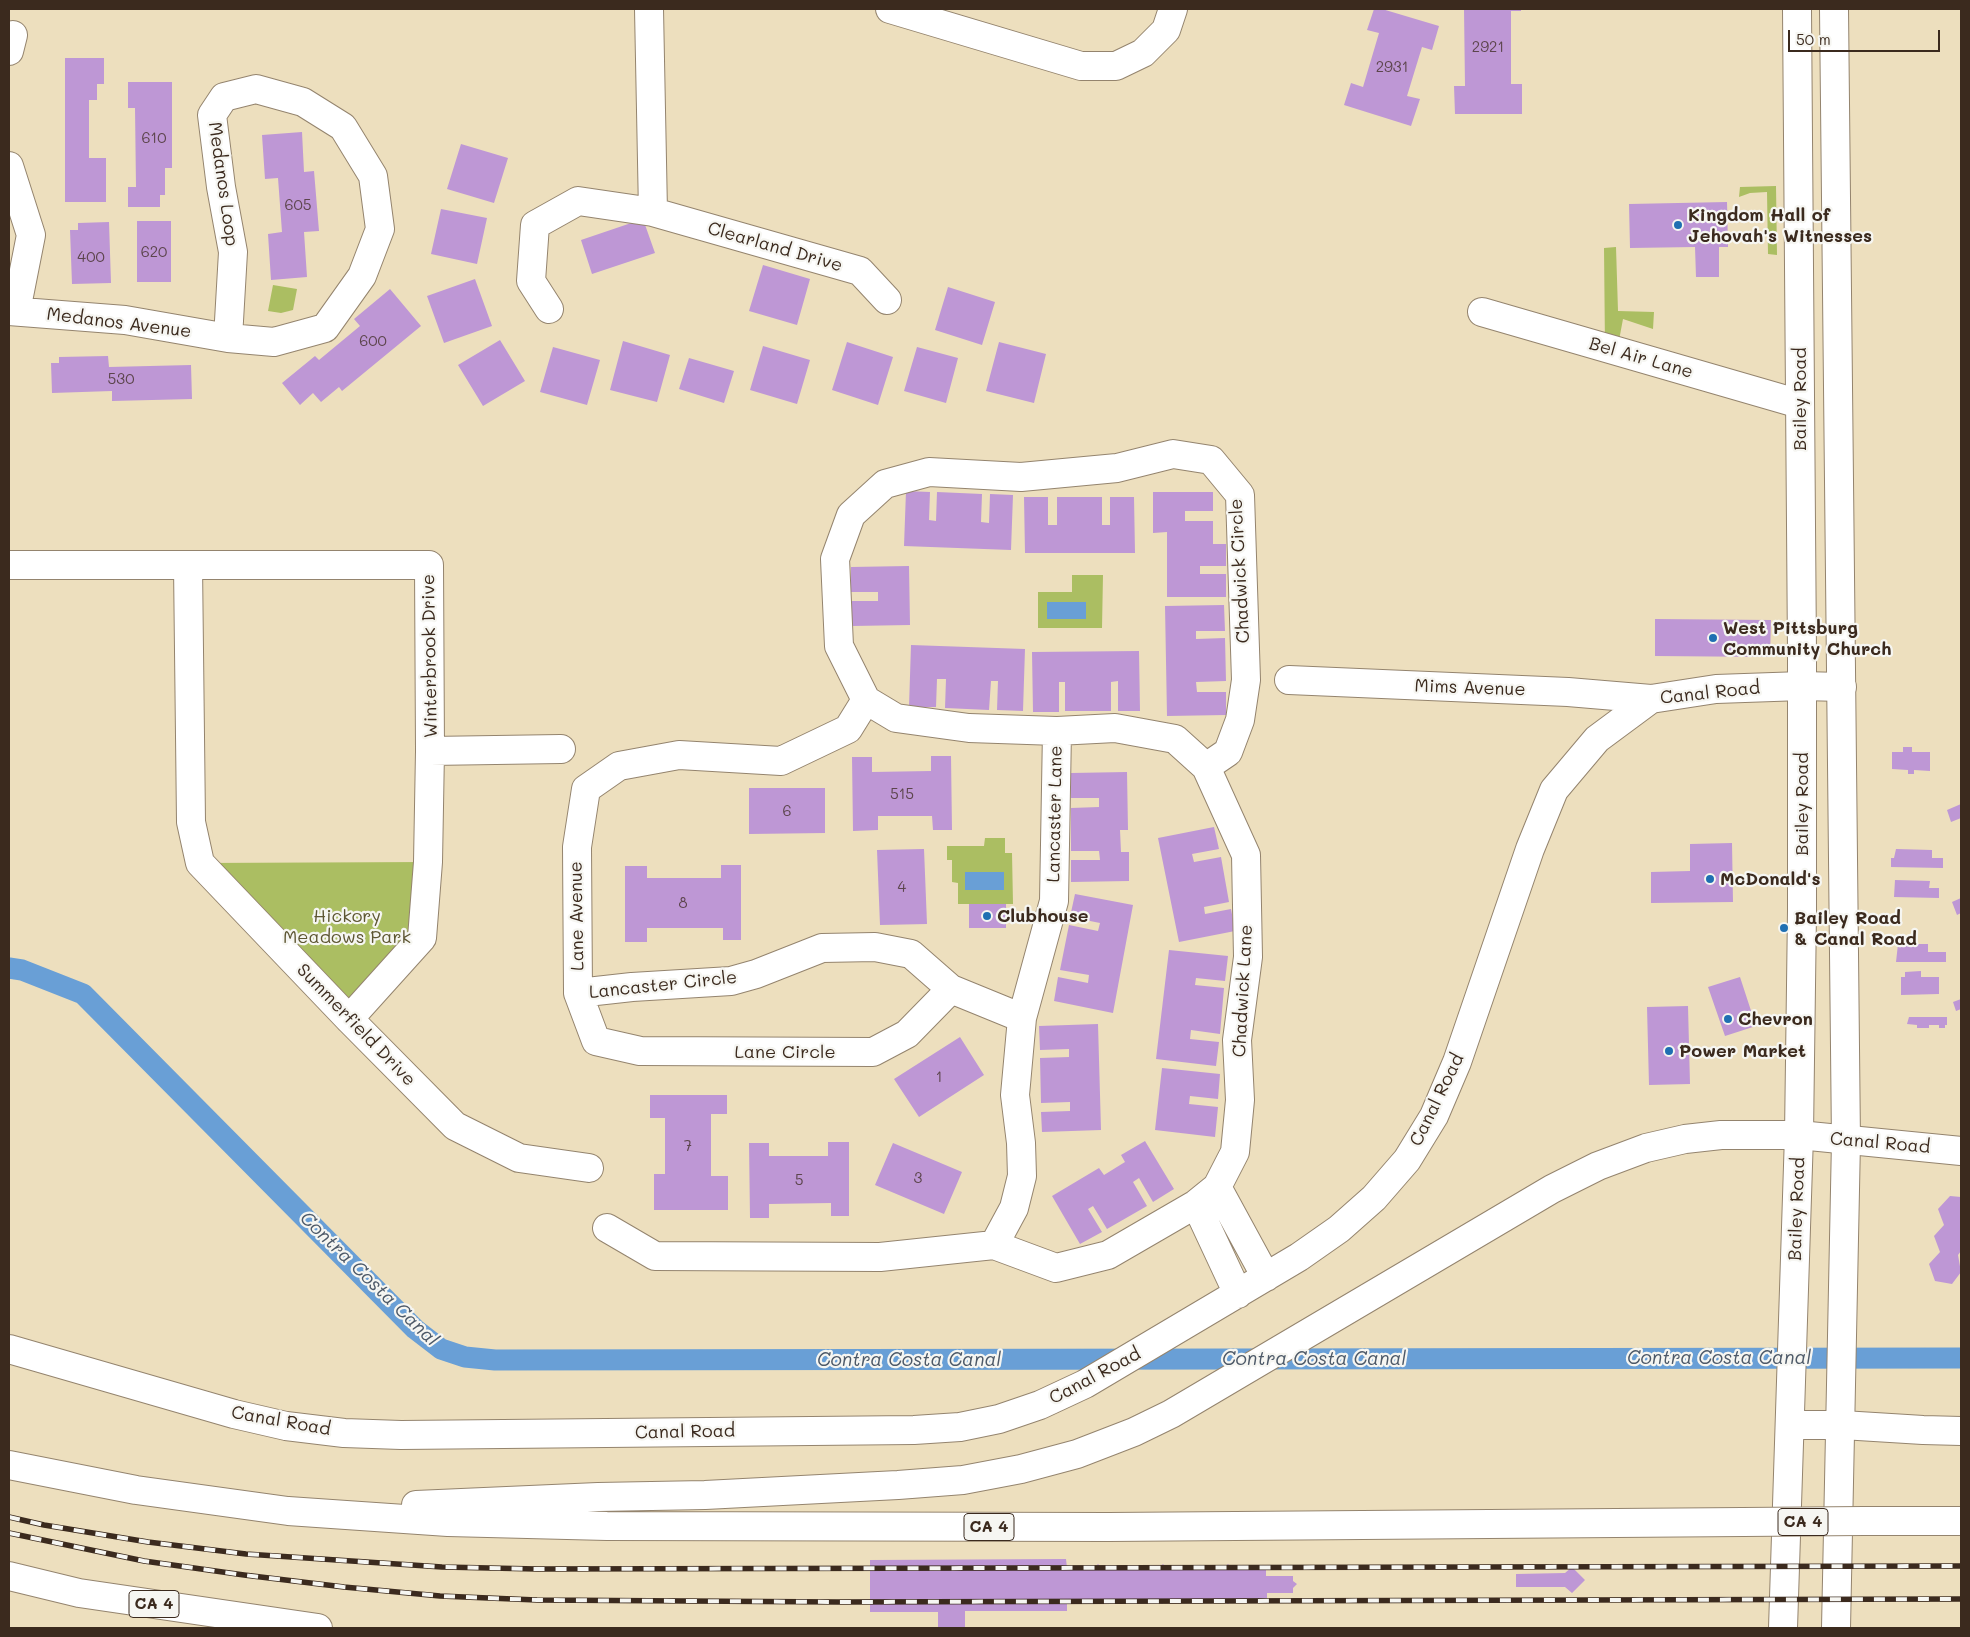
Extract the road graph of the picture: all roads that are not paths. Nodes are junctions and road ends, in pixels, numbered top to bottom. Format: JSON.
{"nodes":[{"id":1,"x":649,"y":9,"type":"edge"},
{"id":2,"x":890,"y":9,"type":"edge"},
{"id":3,"x":1173,"y":9,"type":"edge"},
{"id":4,"x":1796,"y":9,"type":"edge"},
{"id":5,"x":1834,"y":9,"type":"edge"},
{"id":6,"x":9,"y":166,"type":"edge"},
{"id":7,"x":653,"y":212,"type":"junction"},
{"id":8,"x":886,"y":300,"type":"dead end"},
{"id":9,"x":549,"y":309,"type":"dead end"},
{"id":10,"x":12,"y":311,"type":"edge"},
{"id":11,"x":1482,"y":312,"type":"dead end"},
{"id":12,"x":228,"y":338,"type":"junction"},
{"id":13,"x":1800,"y":404,"type":"junction"},
{"id":14,"x":9,"y":565,"type":"edge"},
{"id":15,"x":188,"y":565,"type":"junction"},
{"id":16,"x":1289,"y":680,"type":"dead end"},
{"id":17,"x":1802,"y":686,"type":"junction"},
{"id":18,"x":1842,"y":687,"type":"junction"},
{"id":19,"x":1651,"y":699,"type":"junction"},
{"id":20,"x":866,"y":700,"type":"junction"},
{"id":21,"x":1057,"y":731,"type":"junction"},
{"id":22,"x":561,"y":749,"type":"dead end"},
{"id":23,"x":430,"y":751,"type":"junction"},
{"id":24,"x":1206,"y":768,"type":"junction"},
{"id":25,"x":951,"y":989,"type":"junction"},
{"id":26,"x":578,"y":993,"type":"junction"},
{"id":27,"x":1022,"y":1018,"type":"junction"},
{"id":28,"x":349,"y":1019,"type":"junction"},
{"id":29,"x":596,"y":1041,"type":"joint"},
{"id":30,"x":1799,"y":1136,"type":"junction"},
{"id":31,"x":1846,"y":1141,"type":"junction"},
{"id":32,"x":1961,"y":1150,"type":"edge"},
{"id":33,"x":589,"y":1168,"type":"dead end"},
{"id":34,"x":1217,"y":1187,"type":"junction"},
{"id":35,"x":1196,"y":1204,"type":"junction"},
{"id":36,"x":607,"y":1228,"type":"dead end"},
{"id":37,"x":994,"y":1245,"type":"junction"},
{"id":38,"x":1266,"y":1277,"type":"junction"},
{"id":39,"x":1238,"y":1294,"type":"junction"},
{"id":40,"x":9,"y":1349,"type":"edge"},
{"id":41,"x":1790,"y":1424,"type":"junction"},
{"id":42,"x":1842,"y":1424,"type":"junction"},
{"id":43,"x":1961,"y":1431,"type":"edge"},
{"id":44,"x":9,"y":1465,"type":"edge"},
{"id":45,"x":288,"y":1511,"type":"junction"},
{"id":46,"x":1961,"y":1521,"type":"edge"},
{"id":47,"x":9,"y":1576,"type":"edge"},
{"id":48,"x":307,"y":1628,"type":"edge"},
{"id":49,"x":1783,"y":1628,"type":"edge"},
{"id":50,"x":1836,"y":1628,"type":"edge"}],
"edges":[{"from":1,"to":7,"type":"main road"},
{"from":2,"to":3,"type":"main road"},
{"from":4,"to":13,"type":"main road","name":"Bailey Road"},
{"from":5,"to":18,"type":"main road"},
{"from":6,"to":10,"type":"main road"},
{"from":7,"to":8,"type":"main road","name":"Clearland Drive"},
{"from":7,"to":9,"type":"main road","name":"Clearland Drive"},
{"from":10,"to":12,"type":"main road","name":"Medanos Avenue"},
{"from":11,"to":13,"type":"main road","name":"Bel Air Lane"},
{"from":12,"to":12,"type":"main road","name":"Medanos Loop"},
{"from":13,"to":17,"type":"main road","name":"Bailey Road"},
{"from":14,"to":15,"type":"main road","name":"Winterbrook Drive"},
{"from":15,"to":23,"type":"main road","name":"Winterbrook Drive"},
{"from":15,"to":28,"type":"main road","name":"Summerfield Drive"},
{"from":16,"to":19,"type":"main road","name":"Mims Avenue"},
{"from":17,"to":18,"type":"main road","name":"Canal Road"},
{"from":17,"to":19,"type":"main road","name":"Canal Road"},
{"from":17,"to":30,"type":"main road","name":"Bailey Road"},
{"from":18,"to":31,"type":"main road"},
{"from":19,"to":38,"type":"main road","name":"Canal Road"},
{"from":20,"to":21,"type":"main road","name":"Chadwick Lane"},
{"from":20,"to":24,"type":"main road","name":"Chadwick Circle"},
{"from":20,"to":26,"type":"main road","name":"Lane Avenue"},
{"from":21,"to":24,"type":"main road","name":"Chadwick Lane"},
{"from":21,"to":27,"type":"main road","name":"Lancaster Lane"},
{"from":22,"to":23,"type":"main road"},
{"from":23,"to":28,"type":"main road","name":"Winterbrook Drive"},
{"from":24,"to":34,"type":"main road","name":"Chadwick Lane"},
{"from":25,"to":26,"type":"main road","name":"Lancaster Circle"},
{"from":25,"to":27,"type":"main road","name":"Lancaster Circle"},
{"from":25,"to":29,"type":"main road","name":"Lane Circle"},
{"from":26,"to":29,"type":"main road","name":"Lane Avenue"},
{"from":27,"to":37,"type":"main road","name":"Lancaster Lane"},
{"from":28,"to":33,"type":"main road","name":"Summerfield Drive"},
{"from":30,"to":31,"type":"main road","name":"Canal Road"},
{"from":30,"to":41,"type":"main road","name":"Bailey Road"},
{"from":30,"to":45,"type":"main road","name":"Canal Road"},
{"from":31,"to":32,"type":"main road","name":"Canal Road"},
{"from":31,"to":42,"type":"main road"},
{"from":34,"to":35,"type":"main road","name":"Chadwick Lane"},
{"from":34,"to":38,"type":"main road"},
{"from":35,"to":37,"type":"main road","name":"Chadwick Lane"},
{"from":35,"to":39,"type":"main road"},
{"from":36,"to":37,"type":"main road"},
{"from":38,"to":39,"type":"main road","name":"Canal Road"},
{"from":39,"to":40,"type":"main road","name":"Canal Road"},
{"from":41,"to":42,"type":"main road"},
{"from":41,"to":49,"type":"main road","name":"Bailey Road"},
{"from":42,"to":43,"type":"main road"},
{"from":42,"to":50,"type":"main road"},
{"from":44,"to":45,"type":"main road","number":"CA 4"},
{"from":45,"to":46,"type":"main road","number":"CA 4","bridge":true},
{"from":47,"to":48,"type":"main road","number":"CA 4"}]}
